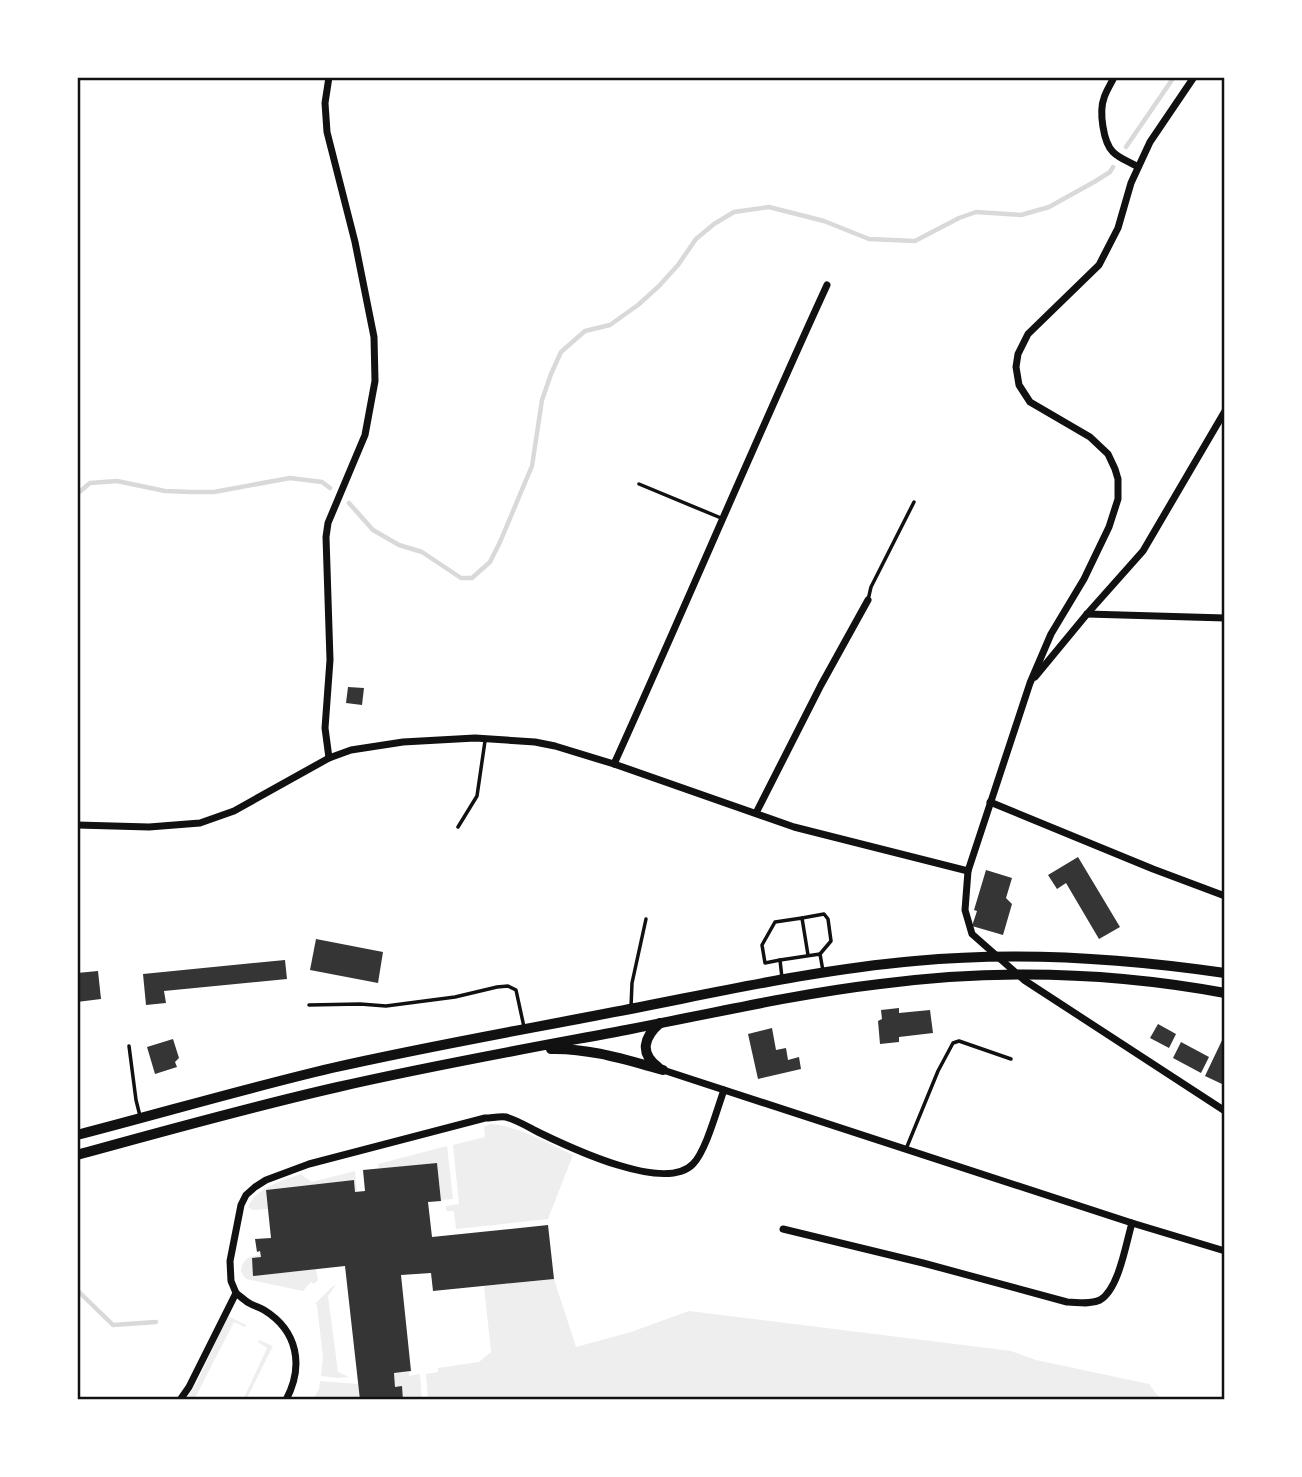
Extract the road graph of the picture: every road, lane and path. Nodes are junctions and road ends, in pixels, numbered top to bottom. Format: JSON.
{"nodes":[{"id":1,"x":329,"y":77,"type":"edge"},
{"id":2,"x":1114,"y":77,"type":"edge"},
{"id":3,"x":1194,"y":77,"type":"edge"},
{"id":4,"x":1138,"y":167,"type":"junction"},
{"id":5,"x":827,"y":285,"type":"dead end"},
{"id":6,"x":1225,"y":411,"type":"edge"},
{"id":7,"x":639,"y":484,"type":"dead end"},
{"id":8,"x":914,"y":502,"type":"dead end"},
{"id":9,"x":723,"y":519,"type":"junction"},
{"id":10,"x":868,"y":600,"type":"joint"},
{"id":11,"x":1087,"y":614,"type":"junction"},
{"id":12,"x":1225,"y":618,"type":"edge"},
{"id":13,"x":1030,"y":683,"type":"junction"},
{"id":14,"x":486,"y":739,"type":"junction"},
{"id":15,"x":329,"y":758,"type":"junction"},
{"id":16,"x":614,"y":764,"type":"junction"},
{"id":17,"x":990,"y":802,"type":"junction"},
{"id":18,"x":756,"y":813,"type":"junction"},
{"id":19,"x":77,"y":825,"type":"edge"},
{"id":20,"x":458,"y":827,"type":"dead end"},
{"id":21,"x":968,"y":871,"type":"junction"},
{"id":22,"x":1225,"y":896,"type":"edge"},
{"id":23,"x":803,"y":918,"type":"junction"},
{"id":24,"x":646,"y":919,"type":"dead end"},
{"id":25,"x":820,"y":954,"type":"junction"},
{"id":26,"x":808,"y":956,"type":"junction"},
{"id":27,"x":780,"y":960,"type":"junction"},
{"id":28,"x":823,"y":973,"type":"junction"},
{"id":29,"x":1225,"y":973,"type":"edge"},
{"id":30,"x":782,"y":980,"type":"junction"},
{"id":31,"x":1225,"y":993,"type":"edge"},
{"id":32,"x":309,"y":1005,"type":"dead end"},
{"id":33,"x":631,"y":1009,"type":"junction"},
{"id":34,"x":660,"y":1023,"type":"junction"},
{"id":35,"x":525,"y":1029,"type":"junction"},
{"id":36,"x":129,"y":1046,"type":"dead end"},
{"id":37,"x":520,"y":1050,"type":"junction"},
{"id":38,"x":1011,"y":1059,"type":"dead end"},
{"id":39,"x":663,"y":1070,"type":"junction"},
{"id":40,"x":724,"y":1090,"type":"junction"},
{"id":41,"x":1225,"y":1111,"type":"edge"},
{"id":42,"x":141,"y":1118,"type":"junction"},
{"id":43,"x":77,"y":1135,"type":"edge"},
{"id":44,"x":906,"y":1149,"type":"junction"},
{"id":45,"x":77,"y":1155,"type":"edge"},
{"id":46,"x":1132,"y":1223,"type":"junction"},
{"id":47,"x":783,"y":1228,"type":"dead end"},
{"id":48,"x":1225,"y":1251,"type":"edge"},
{"id":49,"x":236,"y":1293,"type":"junction"},
{"id":50,"x":180,"y":1400,"type":"edge"},
{"id":51,"x":286,"y":1400,"type":"edge"}],
"edges":[{"from":1,"to":15,"type":"street"},
{"from":2,"to":4,"type":"street"},
{"from":3,"to":4,"type":"street"},
{"from":4,"to":13,"type":"street"},
{"from":5,"to":9,"type":"street"},
{"from":6,"to":11,"type":"street"},
{"from":7,"to":9,"type":"lane"},
{"from":8,"to":10,"type":"lane"},
{"from":9,"to":16,"type":"street"},
{"from":10,"to":18,"type":"street"},
{"from":11,"to":12,"type":"street"},
{"from":11,"to":13,"type":"street"},
{"from":13,"to":17,"type":"street"},
{"from":14,"to":15,"type":"street"},
{"from":14,"to":16,"type":"street"},
{"from":14,"to":20,"type":"lane"},
{"from":15,"to":19,"type":"street"},
{"from":16,"to":18,"type":"street"},
{"from":17,"to":21,"type":"street"},
{"from":17,"to":22,"type":"street"},
{"from":18,"to":21,"type":"street"},
{"from":21,"to":41,"type":"street"},
{"from":23,"to":25,"type":"lane"},
{"from":23,"to":26,"type":"lane"},
{"from":23,"to":27,"type":"lane"},
{"from":24,"to":33,"type":"lane"},
{"from":25,"to":26,"type":"lane"},
{"from":25,"to":28,"type":"lane"},
{"from":26,"to":27,"type":"lane"},
{"from":27,"to":30,"type":"lane"},
{"from":28,"to":29,"type":"highway"},
{"from":28,"to":30,"type":"highway"},
{"from":30,"to":33,"type":"highway"},
{"from":31,"to":34,"type":"highway"},
{"from":32,"to":35,"type":"lane"},
{"from":33,"to":35,"type":"highway"},
{"from":34,"to":37,"type":"highway"},
{"from":34,"to":39,"type":"highway"},
{"from":35,"to":42,"type":"highway"},
{"from":36,"to":42,"type":"lane"},
{"from":37,"to":39,"type":"highway"},
{"from":37,"to":45,"type":"highway"},
{"from":38,"to":44,"type":"lane"},
{"from":39,"to":40,"type":"street"},
{"from":40,"to":44,"type":"street"},
{"from":40,"to":49,"type":"street"},
{"from":42,"to":43,"type":"highway"},
{"from":44,"to":46,"type":"street"},
{"from":46,"to":47,"type":"street"},
{"from":46,"to":48,"type":"street"},
{"from":49,"to":50,"type":"street"},
{"from":49,"to":51,"type":"street"}]}
